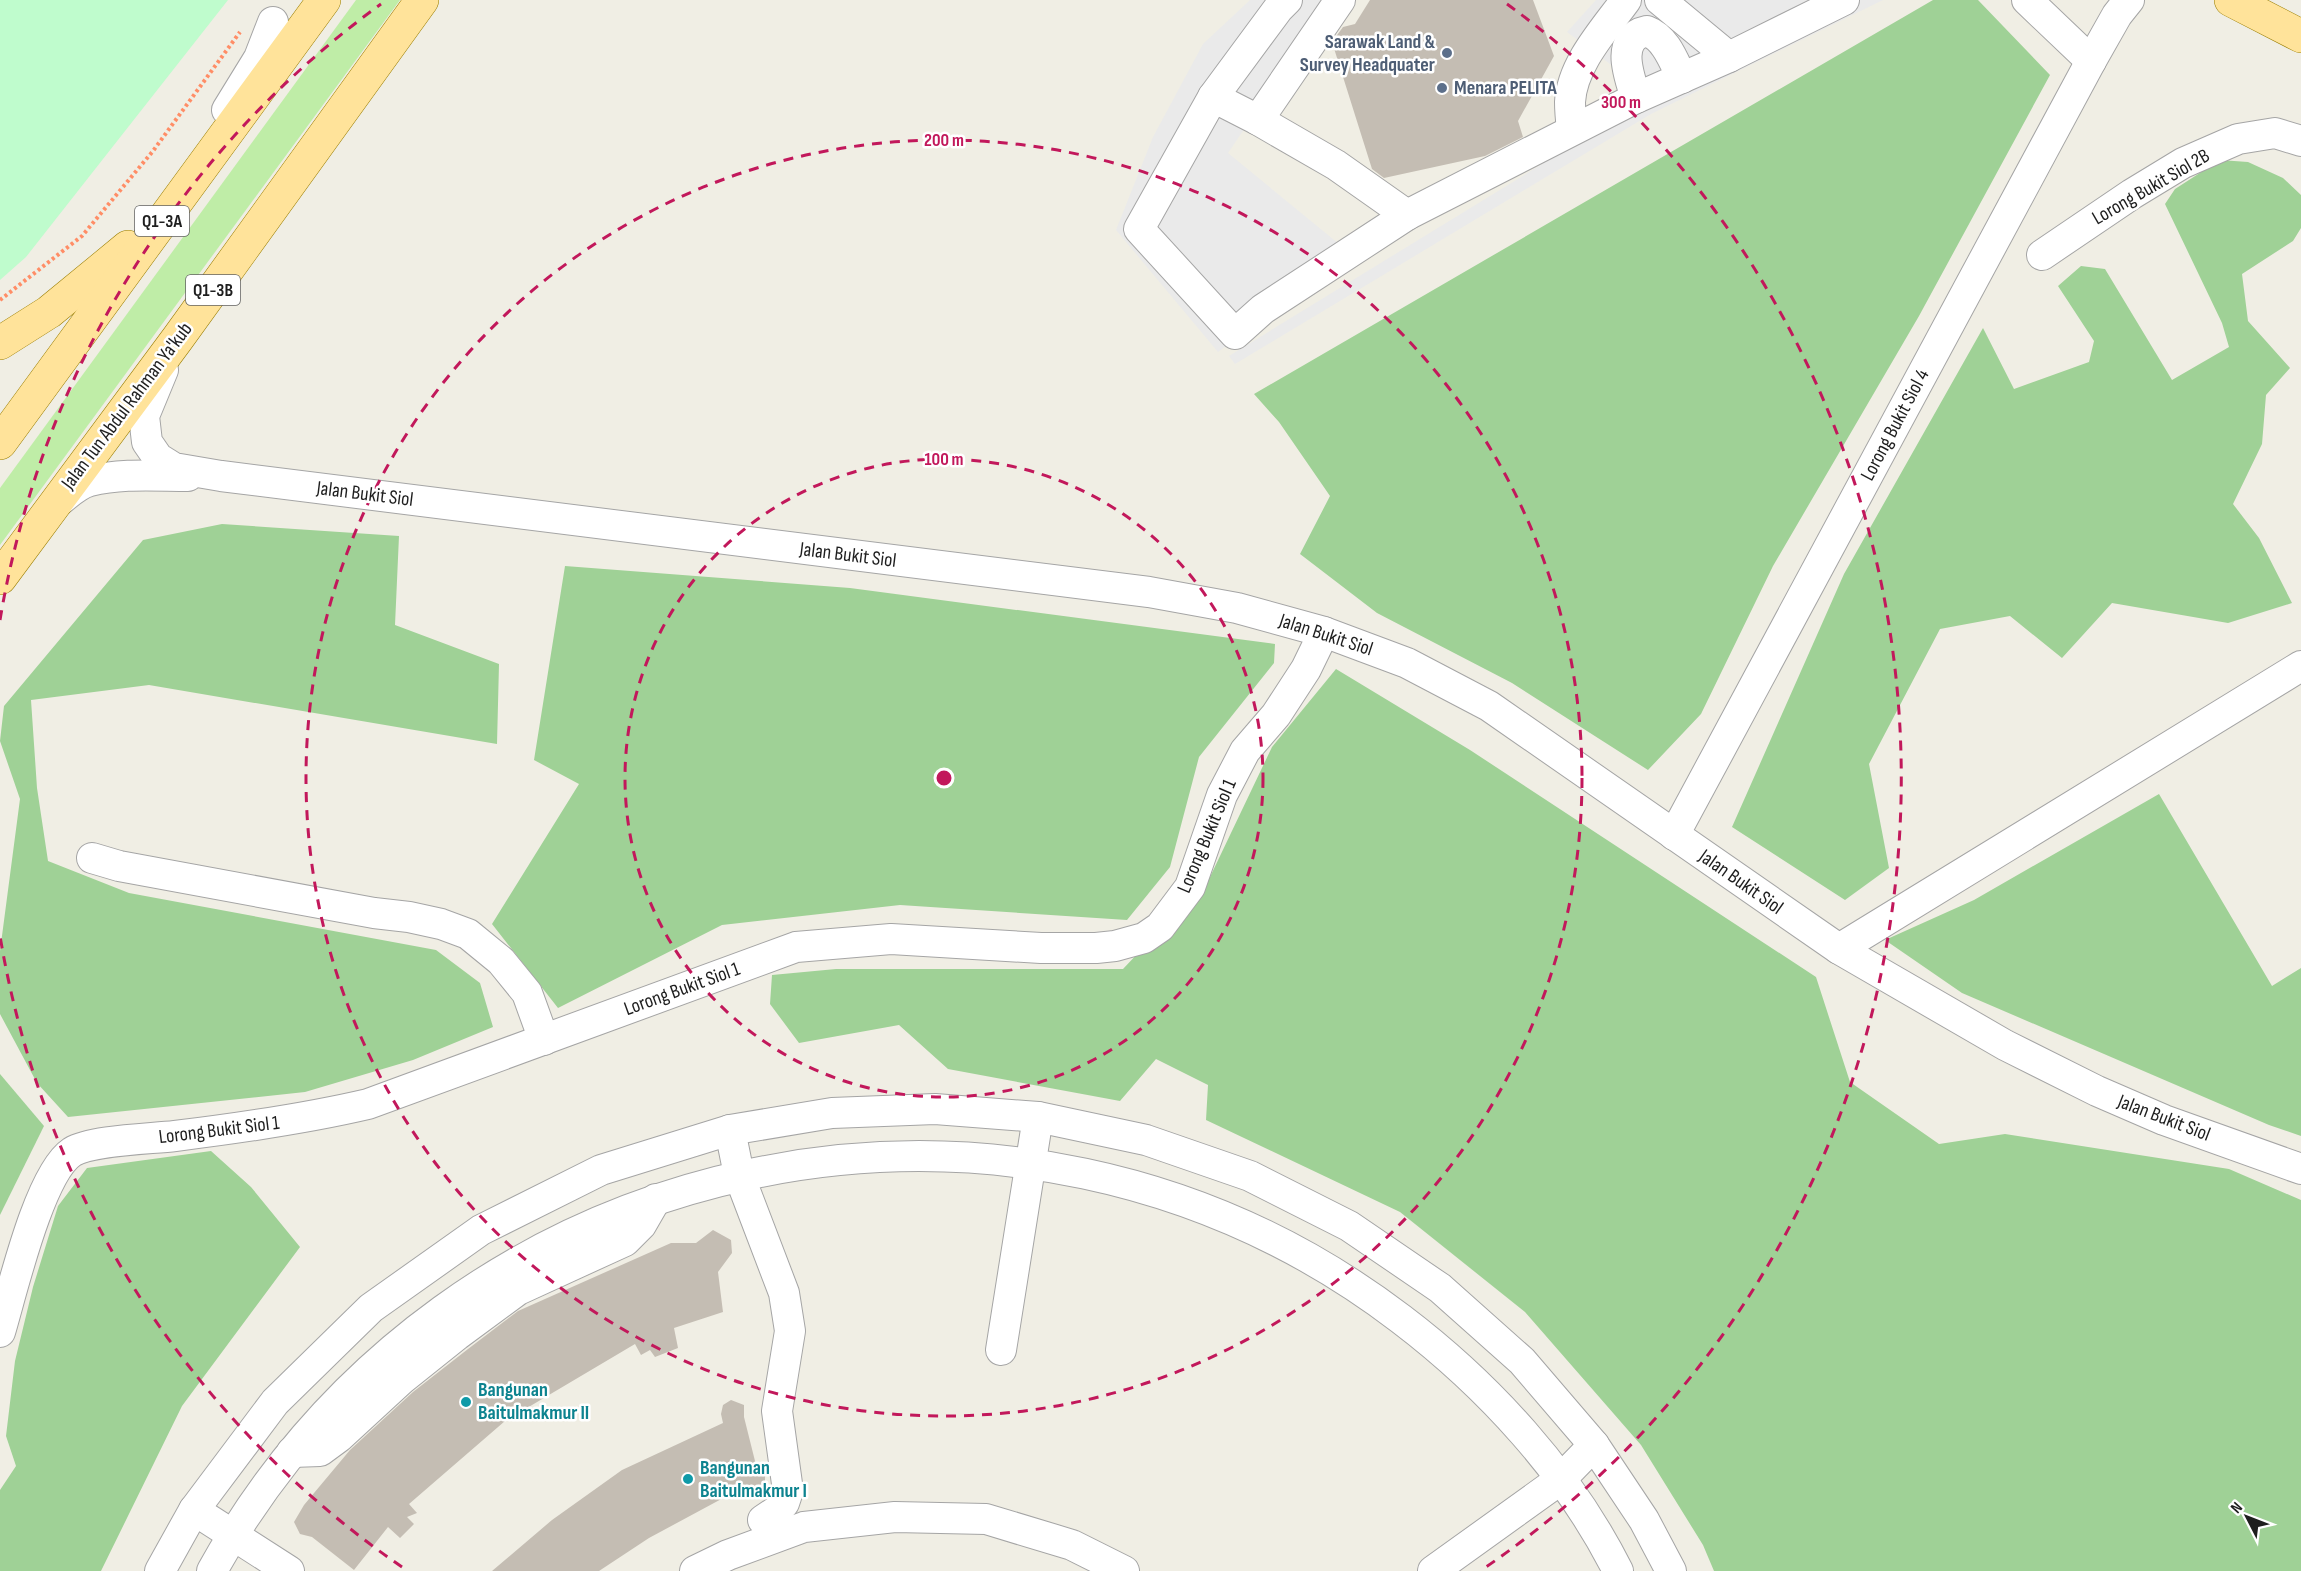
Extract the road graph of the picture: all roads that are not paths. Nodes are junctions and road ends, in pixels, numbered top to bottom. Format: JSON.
{"nodes":[{"id":1,"x":324,"y":0,"type":"edge"},
{"id":2,"x":422,"y":0,"type":"edge"},
{"id":3,"x":1287,"y":0,"type":"edge"},
{"id":4,"x":1340,"y":0,"type":"edge"},
{"id":5,"x":1626,"y":0,"type":"edge"},
{"id":6,"x":1660,"y":0,"type":"edge"},
{"id":7,"x":1844,"y":0,"type":"edge"},
{"id":8,"x":2027,"y":0,"type":"edge"},
{"id":9,"x":2231,"y":0,"type":"edge"},
{"id":10,"x":2122,"y":5,"type":"edge"},
{"id":11,"x":273,"y":22,"type":"dead end"},
{"id":12,"x":2301,"y":36,"type":"edge"},
{"id":13,"x":1729,"y":57,"type":"junction"},
{"id":14,"x":2091,"y":61,"type":"junction"},
{"id":15,"x":1682,"y":78,"type":"junction"},
{"id":16,"x":1213,"y":97,"type":"junction"},
{"id":17,"x":1636,"y":98,"type":"junction"},
{"id":18,"x":1258,"y":120,"type":"junction"},
{"id":19,"x":232,"y":125,"type":"junction"},
{"id":20,"x":1572,"y":130,"type":"junction"},
{"id":21,"x":2301,"y":141,"type":"edge"},
{"id":22,"x":174,"y":193,"type":"junction"},
{"id":23,"x":1407,"y":215,"type":"junction"},
{"id":24,"x":2042,"y":255,"type":"dead end"},
{"id":25,"x":178,"y":338,"type":"junction"},
{"id":26,"x":0,"y":343,"type":"edge"},
{"id":27,"x":0,"y":443,"type":"edge"},
{"id":28,"x":221,"y":476,"type":"junction"},
{"id":29,"x":52,"y":507,"type":"junction"},
{"id":30,"x":0,"y":578,"type":"edge"},
{"id":31,"x":1324,"y":632,"type":"junction"},
{"id":32,"x":2301,"y":666,"type":"edge"},
{"id":33,"x":1674,"y":835,"type":"junction"},
{"id":34,"x":92,"y":858,"type":"dead end"},
{"id":35,"x":1839,"y":949,"type":"junction"},
{"id":36,"x":544,"y":1040,"type":"junction"},
{"id":37,"x":1038,"y":1117,"type":"junction"},
{"id":38,"x":730,"y":1130,"type":"junction"},
{"id":39,"x":1031,"y":1163,"type":"junction"},
{"id":40,"x":2301,"y":1169,"type":"edge"},
{"id":41,"x":739,"y":1175,"type":"junction"},
{"id":42,"x":0,"y":1332,"type":"edge"},
{"id":43,"x":1001,"y":1350,"type":"dead end"},
{"id":44,"x":1594,"y":1445,"type":"junction"},
{"id":45,"x":1561,"y":1479,"type":"junction"},
{"id":46,"x":194,"y":1510,"type":"junction"},
{"id":47,"x":763,"y":1520,"type":"dead end"},
{"id":48,"x":233,"y":1534,"type":"junction"},
{"id":49,"x":160,"y":1571,"type":"edge"},
{"id":50,"x":212,"y":1571,"type":"edge"},
{"id":51,"x":289,"y":1571,"type":"edge"},
{"id":52,"x":695,"y":1571,"type":"edge"},
{"id":53,"x":1124,"y":1571,"type":"edge"},
{"id":54,"x":1433,"y":1571,"type":"edge"},
{"id":55,"x":1618,"y":1571,"type":"edge"},
{"id":56,"x":1671,"y":1571,"type":"edge"}],
"edges":[{"from":1,"to":19,"type":"main road","number":"Q1-3A"},
{"from":2,"to":25,"type":"main road","name":"Jalan Tun Abdul Rahman Ya'kub","number":"Q1-3B"},
{"from":3,"to":16,"type":"street"},
{"from":4,"to":18,"type":"street"},
{"from":5,"to":20,"type":"street"},
{"from":6,"to":13,"type":"street"},
{"from":7,"to":13,"type":"street"},
{"from":8,"to":14,"type":"street"},
{"from":9,"to":12,"type":"main road"},
{"from":10,"to":14,"type":"street","name":"Lorong Bukit Siol 4"},
{"from":11,"to":22,"type":"street"},
{"from":13,"to":15,"type":"street"},
{"from":14,"to":33,"type":"street","name":"Lorong Bukit Siol 4"},
{"from":15,"to":17,"type":"street"},
{"from":15,"to":17,"type":"street"},
{"from":16,"to":18,"type":"street"},
{"from":16,"to":23,"type":"street"},
{"from":17,"to":20,"type":"street"},
{"from":18,"to":23,"type":"street"},
{"from":19,"to":22,"type":"main road"},
{"from":19,"to":27,"type":"main road","number":"Q1-3A"},
{"from":20,"to":23,"type":"street"},
{"from":21,"to":24,"type":"street","name":"Lorong Bukit Siol 2B"},
{"from":22,"to":26,"type":"main road"},
{"from":25,"to":28,"type":"street"},
{"from":25,"to":29,"type":"main road","name":"Jalan Tun Abdul Rahman Ya'kub","number":"Q1-3B"},
{"from":28,"to":29,"type":"street"},
{"from":28,"to":31,"type":"street","name":"Jalan Bukit Siol"},
{"from":29,"to":30,"type":"main road","name":"Jalan Tun Abdul Rahman Ya'kub","number":"Q1-3B"},
{"from":31,"to":33,"type":"street","name":"Jalan Bukit Siol"},
{"from":31,"to":36,"type":"street","name":"Lorong Bukit Siol 1"},
{"from":32,"to":35,"type":"street"},
{"from":33,"to":35,"type":"street","name":"Jalan Bukit Siol"},
{"from":34,"to":36,"type":"street"},
{"from":35,"to":40,"type":"street","name":"Jalan Bukit Siol"},
{"from":36,"to":42,"type":"street","name":"Lorong Bukit Siol 1"},
{"from":37,"to":38,"type":"street"},
{"from":37,"to":39,"type":"street"},
{"from":37,"to":44,"type":"street"},
{"from":38,"to":41,"type":"street"},
{"from":38,"to":46,"type":"street"},
{"from":39,"to":41,"type":"street"},
{"from":39,"to":43,"type":"street"},
{"from":39,"to":45,"type":"street"},
{"from":41,"to":47,"type":"street"},
{"from":41,"to":48,"type":"street"},
{"from":44,"to":45,"type":"street"},
{"from":44,"to":56,"type":"street"},
{"from":45,"to":54,"type":"street"},
{"from":45,"to":55,"type":"street"},
{"from":46,"to":48,"type":"street"},
{"from":46,"to":49,"type":"street"},
{"from":48,"to":50,"type":"street"},
{"from":48,"to":51,"type":"street"},
{"from":52,"to":53,"type":"street"}]}
